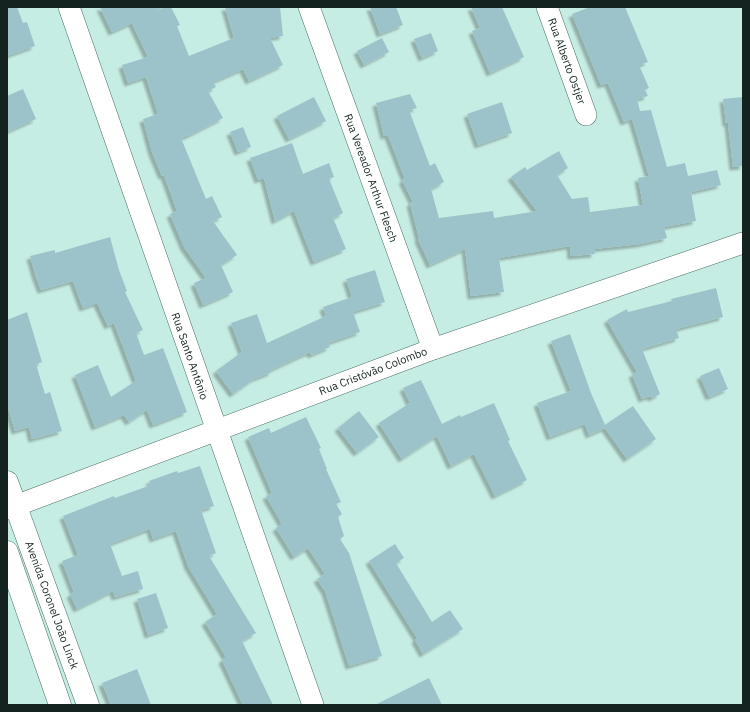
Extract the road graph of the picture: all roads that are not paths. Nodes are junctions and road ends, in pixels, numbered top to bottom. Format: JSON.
{"nodes":[{"id":1,"x":69,"y":7,"type":"edge"},
{"id":2,"x":309,"y":7,"type":"edge"},
{"id":3,"x":547,"y":7,"type":"edge"},
{"id":4,"x":586,"y":116,"type":"dead end"},
{"id":5,"x":743,"y":243,"type":"edge"},
{"id":6,"x":433,"y":349,"type":"junction"},
{"id":7,"x":216,"y":431,"type":"junction"},
{"id":8,"x":7,"y":482,"type":"edge"},
{"id":9,"x":11,"y":507,"type":"edge"},
{"id":10,"x":7,"y":552,"type":"edge"},
{"id":11,"x":60,"y":705,"type":"edge"},
{"id":12,"x":88,"y":705,"type":"edge"},
{"id":13,"x":313,"y":705,"type":"edge"}],
"edges":[{"from":1,"to":7,"type":"street","name":"Rua Santo Antônio"},
{"from":2,"to":6,"type":"street","name":"Rua Vereador Arthur Flesch"},
{"from":3,"to":4,"type":"street","name":"Rua Alberto Ostjer"},
{"from":5,"to":6,"type":"street","name":"Rua Cristóvão Colombo"},
{"from":6,"to":7,"type":"street","name":"Rua Cristóvão Colombo"},
{"from":7,"to":9,"type":"street","name":"Rua Cristóvão Colombo"},
{"from":7,"to":13,"type":"street","name":"Rua Santo Antônio"},
{"from":8,"to":9,"type":"main road","name":"Avenida Coronel João Linck"},
{"from":9,"to":12,"type":"main road","name":"Avenida Coronel João Linck"},
{"from":10,"to":11,"type":"main road"}]}
